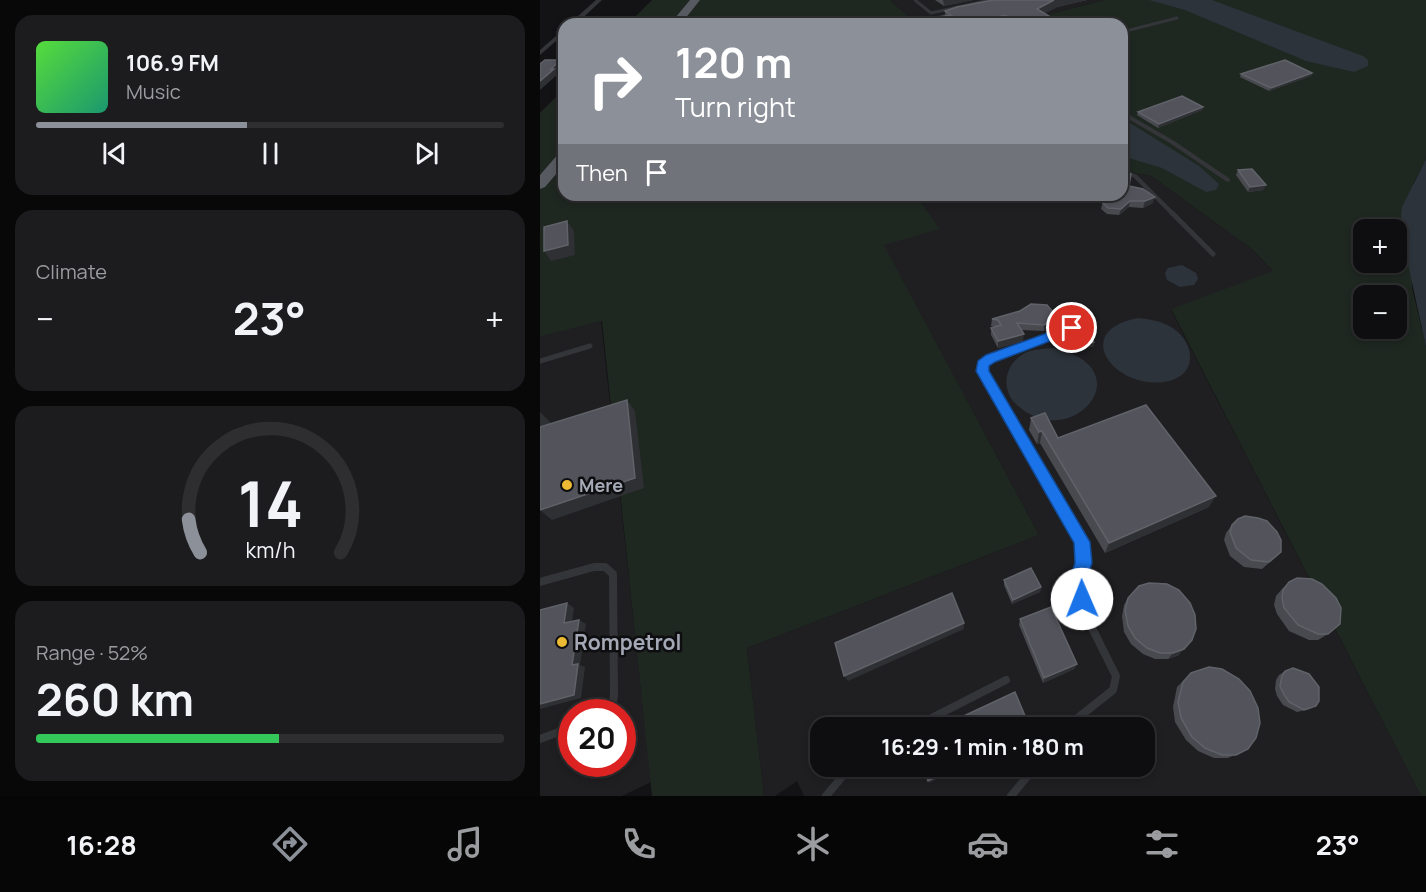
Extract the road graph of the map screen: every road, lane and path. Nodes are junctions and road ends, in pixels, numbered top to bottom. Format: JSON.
{"nodes":[{"id":1,"x":599,"y":0,"type":"edge"},
{"id":2,"x":695,"y":0,"type":"edge"},
{"id":3,"x":915,"y":0,"type":"edge"},
{"id":4,"x":990,"y":0,"type":"edge"},
{"id":5,"x":994,"y":5,"type":"edge"},
{"id":6,"x":579,"y":18,"type":"edge"},
{"id":7,"x":680,"y":18,"type":"edge"},
{"id":8,"x":931,"y":18,"type":"edge"},
{"id":9,"x":1177,"y":18,"type":"dead end"},
{"id":10,"x":1128,"y":30,"type":"edge"},
{"id":11,"x":558,"y":37,"type":"edge"},
{"id":12,"x":540,"y":53,"type":"edge"},
{"id":13,"x":1128,"y":116,"type":"edge"},
{"id":14,"x":558,"y":163,"type":"edge"},
{"id":15,"x":1128,"y":173,"type":"edge"},
{"id":16,"x":1228,"y":180,"type":"dead end"},
{"id":17,"x":540,"y":184,"type":"edge"},
{"id":18,"x":1213,"y":254,"type":"dead end"},
{"id":19,"x":1072,"y":328,"type":"dead end"},
{"id":20,"x":590,"y":346,"type":"dead end"},
{"id":21,"x":540,"y":361,"type":"edge"},
{"id":22,"x":540,"y":582,"type":"edge"},
{"id":23,"x":1006,"y":680,"type":"dead end"},
{"id":24,"x":614,"y":699,"type":"edge"},
{"id":25,"x":934,"y":717,"type":"edge"},
{"id":26,"x":1077,"y":717,"type":"edge"},
{"id":27,"x":558,"y":732,"type":"edge"},
{"id":28,"x":540,"y":739,"type":"edge"},
{"id":29,"x":842,"y":777,"type":"edge"},
{"id":30,"x":1027,"y":777,"type":"edge"},
{"id":31,"x":826,"y":796,"type":"edge"},
{"id":32,"x":1011,"y":796,"type":"edge"}],
"edges":[{"from":1,"to":6,"type":"street"},
{"from":2,"to":7,"type":"highway"},
{"from":3,"to":4,"type":"lane"},
{"from":5,"to":8,"type":"lane"},
{"from":9,"to":10,"type":"lane"},
{"from":11,"to":12,"type":"street"},
{"from":13,"to":16,"type":"lane"},
{"from":14,"to":17,"type":"highway"},
{"from":15,"to":18,"type":"lane"},
{"from":19,"to":26,"type":"lane"},
{"from":20,"to":21,"type":"lane"},
{"from":22,"to":24,"type":"lane"},
{"from":23,"to":25,"type":"lane"},
{"from":27,"to":28,"type":"lane"},
{"from":29,"to":31,"type":"lane"},
{"from":30,"to":32,"type":"lane"}]}
